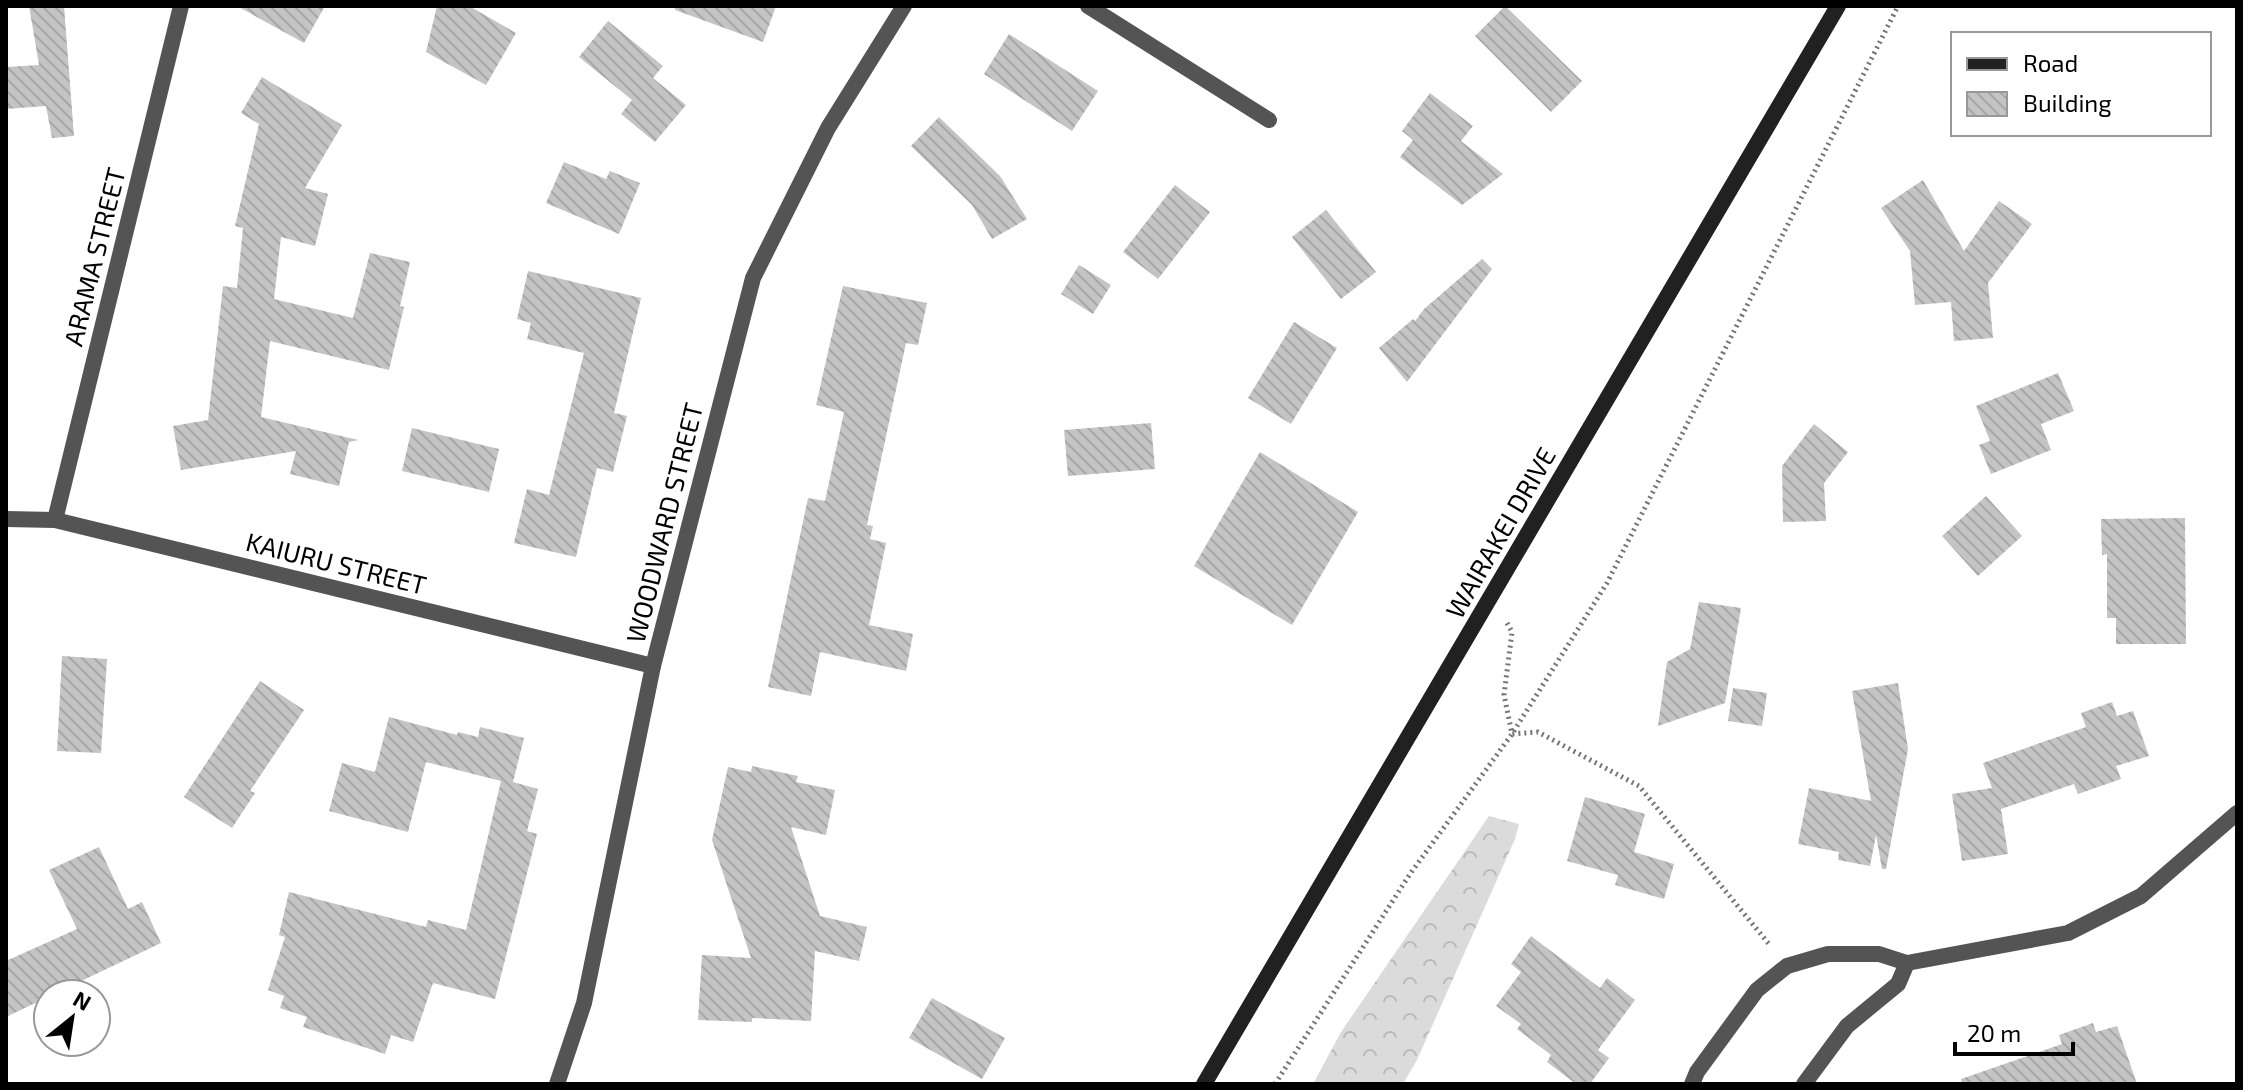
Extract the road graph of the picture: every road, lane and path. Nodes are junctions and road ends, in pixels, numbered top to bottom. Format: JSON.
{"nodes":[{"id":1,"x":181,"y":6,"type":"edge"},
{"id":2,"x":904,"y":6,"type":"edge"},
{"id":3,"x":1088,"y":6,"type":"edge"},
{"id":4,"x":1838,"y":6,"type":"edge"},
{"id":5,"x":1898,"y":6,"type":"edge"},
{"id":6,"x":1269,"y":120,"type":"dead end"},
{"id":7,"x":6,"y":519,"type":"edge"},
{"id":8,"x":55,"y":520,"type":"junction"},
{"id":9,"x":1493,"y":595,"type":"junction"},
{"id":10,"x":653,"y":666,"type":"junction"},
{"id":11,"x":1512,"y":734,"type":"junction"},
{"id":12,"x":2237,"y":813,"type":"edge"},
{"id":13,"x":1907,"y":963,"type":"junction"},
{"id":14,"x":1787,"y":966,"type":"junction"},
{"id":15,"x":557,"y":1084,"type":"edge"},
{"id":16,"x":1204,"y":1084,"type":"edge"},
{"id":17,"x":1275,"y":1084,"type":"edge"},
{"id":18,"x":1692,"y":1084,"type":"edge"},
{"id":19,"x":1804,"y":1084,"type":"edge"}],
"edges":[{"from":1,"to":8,"type":"street","name":"ARAMA STREET"},
{"from":2,"to":10,"type":"street","name":"WOODWARD STREET"},
{"from":3,"to":6,"type":"street"},
{"from":4,"to":9,"type":"main road","name":"WAIRAKEI DRIVE"},
{"from":5,"to":11,"type":"path"},
{"from":7,"to":8,"type":"street","name":"KAIURU STREET"},
{"from":8,"to":10,"type":"street","name":"KAIURU STREET"},
{"from":9,"to":11,"type":"path"},
{"from":9,"to":16,"type":"main road","name":"WAIRAKEI DRIVE"},
{"from":10,"to":15,"type":"street","name":"WOODWARD STREET"},
{"from":11,"to":14,"type":"path"},
{"from":11,"to":17,"type":"path"},
{"from":12,"to":13,"type":"street"},
{"from":13,"to":14,"type":"street"},
{"from":13,"to":19,"type":"street"},
{"from":14,"to":18,"type":"street"}]}
